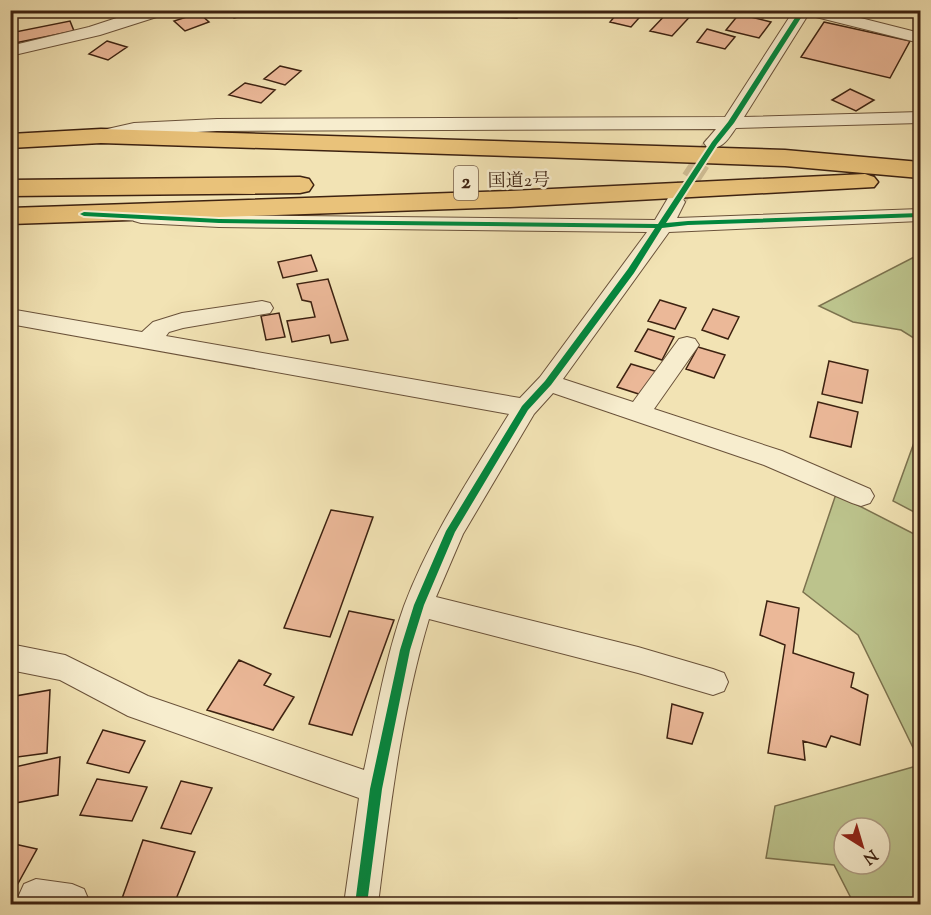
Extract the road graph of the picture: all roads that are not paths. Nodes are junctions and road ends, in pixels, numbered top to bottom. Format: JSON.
{"nodes":[{"id":1,"x":160,"y":10,"type":"edge"},
{"id":2,"x":805,"y":10,"type":"edge"},
{"id":3,"x":921,"y":38,"type":"edge"},
{"id":4,"x":10,"y":51,"type":"edge"},
{"id":5,"x":921,"y":118,"type":"edge"},
{"id":6,"x":731,"y":123,"type":"junction"},
{"id":7,"x":101,"y":136,"type":"junction"},
{"id":8,"x":10,"y":141,"type":"edge"},
{"id":9,"x":714,"y":143,"type":"tunnel mouth"},
{"id":10,"x":921,"y":170,"type":"edge"},
{"id":11,"x":921,"y":178,"type":"edge"},
{"id":12,"x":10,"y":188,"type":"edge"},
{"id":13,"x":675,"y":202,"type":"tunnel mouth"},
{"id":14,"x":84,"y":214,"type":"junction"},
{"id":15,"x":921,"y":215,"type":"edge"},
{"id":16,"x":10,"y":216,"type":"edge"},
{"id":17,"x":662,"y":226,"type":"junction"},
{"id":18,"x":262,"y":308,"type":"dead end"},
{"id":19,"x":10,"y":316,"type":"edge"},
{"id":20,"x":148,"y":340,"type":"junction"},
{"id":21,"x":687,"y":345,"type":"dead end"},
{"id":22,"x":548,"y":383,"type":"junction"},
{"id":23,"x":525,"y":408,"type":"junction"},
{"id":24,"x":638,"y":413,"type":"junction"},
{"id":25,"x":861,"y":496,"type":"dead end"},
{"id":26,"x":419,"y":605,"type":"junction"},
{"id":27,"x":10,"y":657,"type":"edge"},
{"id":28,"x":713,"y":682,"type":"dead end"},
{"id":29,"x":376,"y":789,"type":"junction"},
{"id":30,"x":72,"y":900,"type":"dead end"},
{"id":31,"x":32,"y":904,"type":"edge"},
{"id":32,"x":361,"y":904,"type":"edge"}],
"edges":[{"from":1,"to":4,"type":"street"},
{"from":2,"to":3,"type":"street"},
{"from":2,"to":6,"type":"street"},
{"from":5,"to":6,"type":"street"},
{"from":6,"to":7,"type":"street"},
{"from":6,"to":9,"type":"street"},
{"from":7,"to":8,"type":"highway"},
{"from":7,"to":10,"type":"highway"},
{"from":11,"to":12,"type":"highway","name":"国道2号","number":"2"},
{"from":11,"to":14,"type":"highway"},
{"from":13,"to":17,"type":"street"},
{"from":14,"to":16,"type":"highway"},
{"from":14,"to":17,"type":"street"},
{"from":15,"to":17,"type":"street"},
{"from":17,"to":22,"type":"street"},
{"from":18,"to":20,"type":"street"},
{"from":19,"to":20,"type":"street"},
{"from":20,"to":23,"type":"street"},
{"from":21,"to":24,"type":"street"},
{"from":22,"to":23,"type":"street"},
{"from":22,"to":24,"type":"street"},
{"from":23,"to":26,"type":"street"},
{"from":24,"to":25,"type":"street"},
{"from":26,"to":28,"type":"street"},
{"from":26,"to":29,"type":"street"},
{"from":27,"to":29,"type":"street"},
{"from":29,"to":32,"type":"street"},
{"from":30,"to":31,"type":"street"}]}
